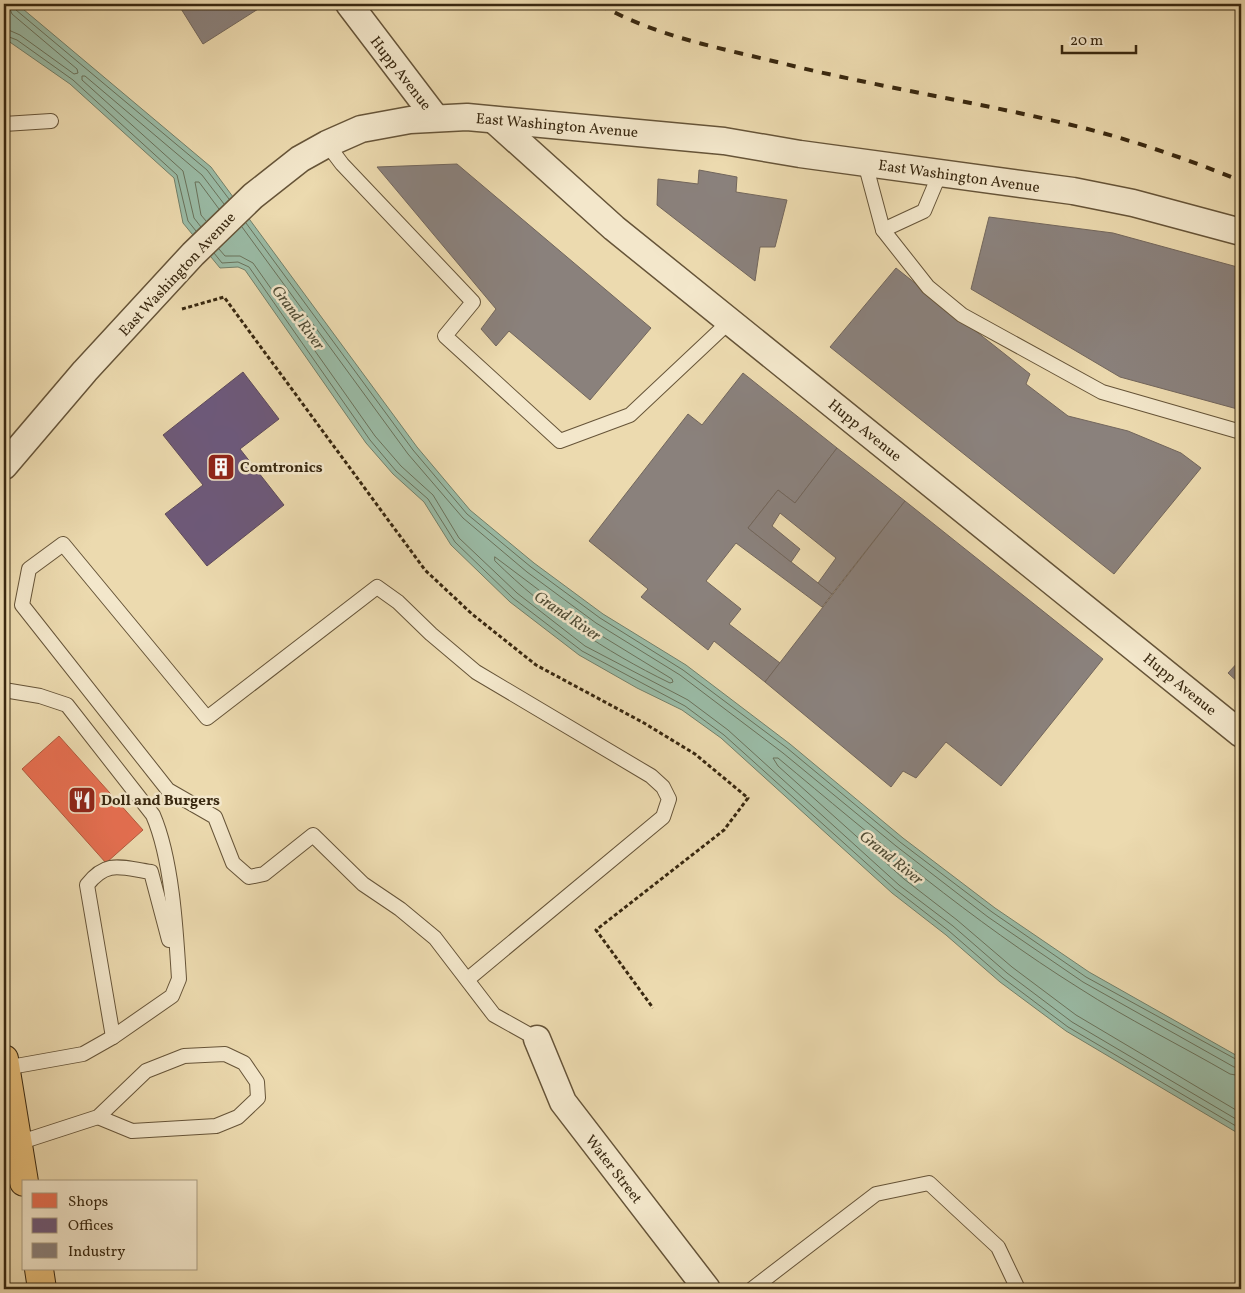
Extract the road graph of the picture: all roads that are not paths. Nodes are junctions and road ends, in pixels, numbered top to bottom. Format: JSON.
{"nodes":[{"id":1,"x":349,"y":4,"type":"edge"},
{"id":2,"x":435,"y":117,"type":"junction"},
{"id":3,"x":494,"y":120,"type":"junction"},
{"id":4,"x":52,"y":121,"type":"dead end"},
{"id":5,"x":4,"y":124,"type":"edge"},
{"id":6,"x":326,"y":144,"type":"junction"},
{"id":7,"x":865,"y":163,"type":"junction"},
{"id":8,"x":940,"y":173,"type":"junction"},
{"id":9,"x":883,"y":230,"type":"junction"},
{"id":10,"x":1241,"y":232,"type":"edge"},
{"id":11,"x":730,"y":321,"type":"junction"},
{"id":12,"x":1241,"y":432,"type":"edge"},
{"id":13,"x":4,"y":466,"type":"edge"},
{"id":14,"x":4,"y":690,"type":"edge"},
{"id":15,"x":1241,"y":734,"type":"edge"},
{"id":16,"x":179,"y":979,"type":"junction"},
{"id":17,"x":468,"y":979,"type":"junction"},
{"id":18,"x":114,"y":1037,"type":"junction"},
{"id":19,"x":537,"y":1039,"type":"joint"},
{"id":20,"x":4,"y":1064,"type":"edge"},
{"id":21,"x":98,"y":1117,"type":"junction"},
{"id":22,"x":18,"y":1143,"type":"junction"},
{"id":23,"x":24,"y":1180,"type":"edge"},
{"id":24,"x":39,"y":1270,"type":"edge"},
{"id":25,"x":42,"y":1289,"type":"edge"},
{"id":26,"x":707,"y":1289,"type":"edge"},
{"id":27,"x":752,"y":1289,"type":"edge"},
{"id":28,"x":1018,"y":1289,"type":"edge"}],
"edges":[{"from":1,"to":2,"type":"street","name":"Hupp Avenue"},
{"from":2,"to":3,"type":"street","name":"East Washington Avenue"},
{"from":2,"to":6,"type":"street","name":"East Washington Avenue"},
{"from":3,"to":7,"type":"street","name":"East Washington Avenue"},
{"from":3,"to":11,"type":"street","name":"Hupp Avenue"},
{"from":4,"to":5,"type":"lane"},
{"from":6,"to":11,"type":"lane"},
{"from":6,"to":13,"type":"street","name":"East Washington Avenue"},
{"from":7,"to":8,"type":"street","name":"East Washington Avenue"},
{"from":7,"to":9,"type":"lane"},
{"from":8,"to":9,"type":"lane"},
{"from":8,"to":10,"type":"street","name":"East Washington Avenue"},
{"from":9,"to":12,"type":"lane"},
{"from":11,"to":15,"type":"street","name":"Hupp Avenue"},
{"from":14,"to":16,"type":"lane"},
{"from":16,"to":18,"type":"lane"},
{"from":16,"to":18,"type":"lane"},
{"from":17,"to":17,"type":"lane"},
{"from":17,"to":19,"type":"lane"},
{"from":18,"to":20,"type":"lane"},
{"from":19,"to":26,"type":"street","name":"Water Street"},
{"from":20,"to":22,"type":"main road"},
{"from":21,"to":21,"type":"lane"},
{"from":21,"to":22,"type":"lane"},
{"from":22,"to":23,"type":"main road"},
{"from":24,"to":25,"type":"main road"},
{"from":27,"to":28,"type":"lane"}]}
